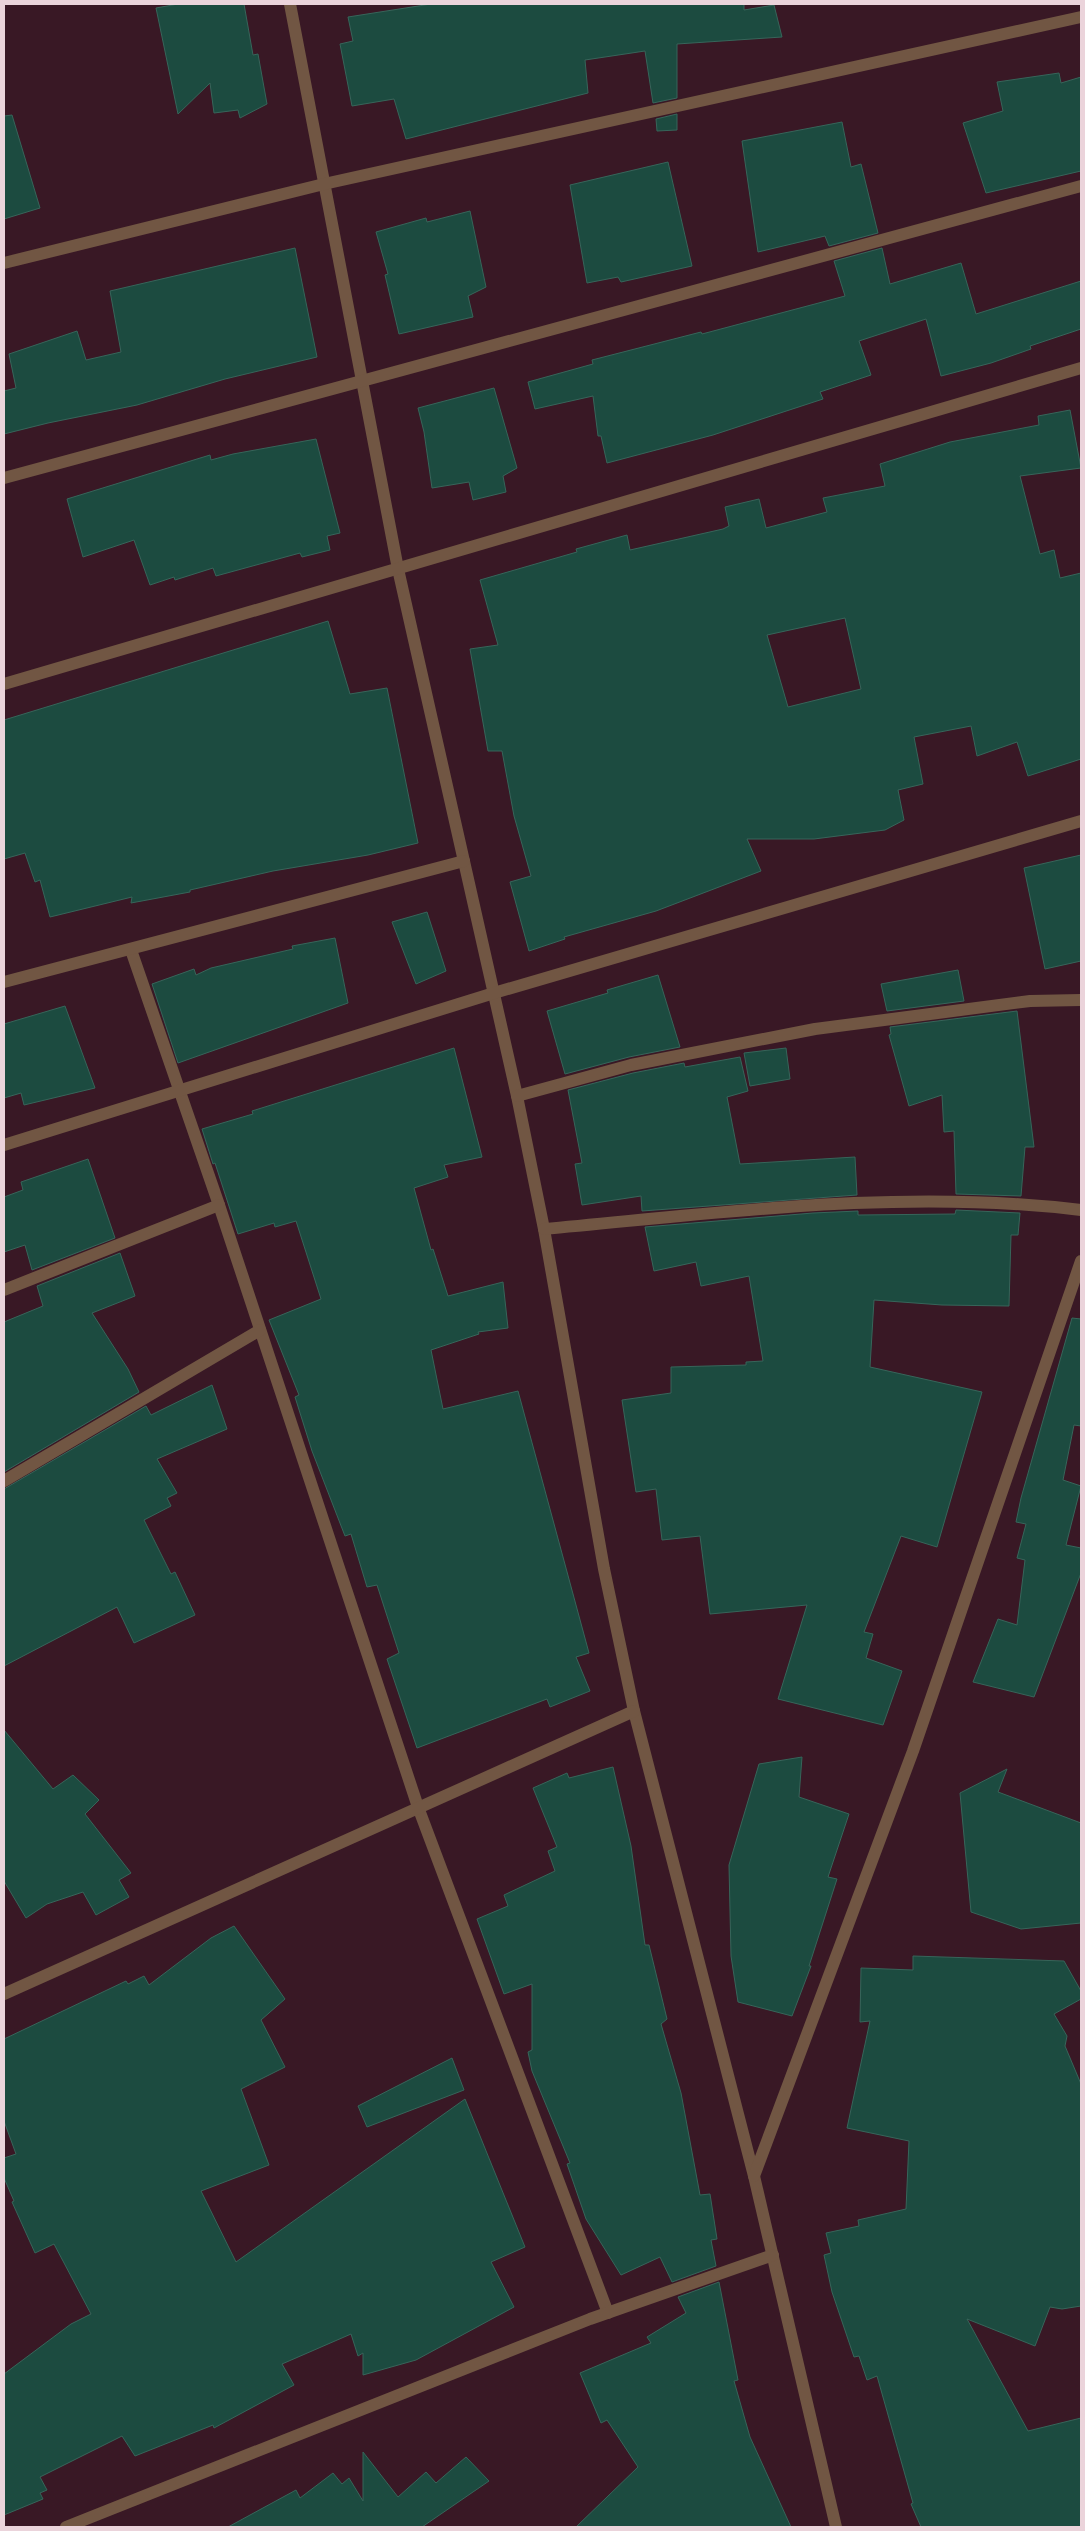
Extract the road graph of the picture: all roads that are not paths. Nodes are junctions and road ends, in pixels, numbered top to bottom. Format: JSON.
{"nodes":[{"id":1,"x":290,"y":4,"type":"edge"},
{"id":2,"x":1081,"y":17,"type":"edge"},
{"id":3,"x":324,"y":184,"type":"junction"},
{"id":4,"x":1081,"y":186,"type":"edge"},
{"id":5,"x":4,"y":263,"type":"edge"},
{"id":6,"x":1081,"y":368,"type":"edge"},
{"id":7,"x":361,"y":380,"type":"junction"},
{"id":8,"x":4,"y":478,"type":"edge"},
{"id":9,"x":398,"y":569,"type":"junction"},
{"id":10,"x":4,"y":684,"type":"edge"},
{"id":11,"x":1081,"y":821,"type":"edge"},
{"id":12,"x":464,"y":860,"type":"junction"},
{"id":13,"x":131,"y":950,"type":"junction"},
{"id":14,"x":4,"y":982,"type":"edge"},
{"id":15,"x":494,"y":993,"type":"junction"},
{"id":16,"x":1081,"y":1000,"type":"edge"},
{"id":17,"x":180,"y":1091,"type":"junction"},
{"id":18,"x":517,"y":1096,"type":"junction"},
{"id":19,"x":4,"y":1145,"type":"edge"},
{"id":20,"x":218,"y":1205,"type":"junction"},
{"id":21,"x":1081,"y":1210,"type":"edge"},
{"id":22,"x":544,"y":1229,"type":"junction"},
{"id":23,"x":1081,"y":1261,"type":"edge"},
{"id":24,"x":4,"y":1290,"type":"edge"},
{"id":25,"x":260,"y":1330,"type":"junction"},
{"id":26,"x":4,"y":1481,"type":"edge"},
{"id":27,"x":634,"y":1711,"type":"junction"},
{"id":28,"x":418,"y":1807,"type":"junction"},
{"id":29,"x":4,"y":1994,"type":"edge"},
{"id":30,"x":754,"y":2176,"type":"junction"},
{"id":31,"x":773,"y":2256,"type":"junction"},
{"id":32,"x":608,"y":2313,"type":"junction"},
{"id":33,"x":66,"y":2527,"type":"edge"},
{"id":34,"x":836,"y":2527,"type":"edge"}],
"edges":[{"from":1,"to":3,"type":"street"},
{"from":2,"to":3,"type":"street"},
{"from":3,"to":5,"type":"street"},
{"from":3,"to":7,"type":"street"},
{"from":4,"to":7,"type":"street"},
{"from":6,"to":9,"type":"street"},
{"from":7,"to":8,"type":"street"},
{"from":7,"to":9,"type":"street"},
{"from":9,"to":10,"type":"street"},
{"from":9,"to":12,"type":"street"},
{"from":11,"to":15,"type":"street"},
{"from":12,"to":13,"type":"street"},
{"from":12,"to":15,"type":"street"},
{"from":13,"to":14,"type":"street"},
{"from":13,"to":17,"type":"street"},
{"from":15,"to":17,"type":"street"},
{"from":15,"to":18,"type":"street"},
{"from":16,"to":18,"type":"street"},
{"from":17,"to":19,"type":"street"},
{"from":17,"to":20,"type":"street"},
{"from":18,"to":22,"type":"street"},
{"from":20,"to":24,"type":"street"},
{"from":20,"to":25,"type":"street"},
{"from":21,"to":22,"type":"street"},
{"from":22,"to":27,"type":"street"},
{"from":23,"to":30,"type":"street"},
{"from":25,"to":26,"type":"street"},
{"from":25,"to":28,"type":"street"},
{"from":27,"to":28,"type":"street"},
{"from":27,"to":30,"type":"street"},
{"from":28,"to":29,"type":"street"},
{"from":28,"to":32,"type":"street"},
{"from":30,"to":31,"type":"street"},
{"from":31,"to":32,"type":"street"},
{"from":31,"to":34,"type":"street"},
{"from":32,"to":33,"type":"street"}]}
